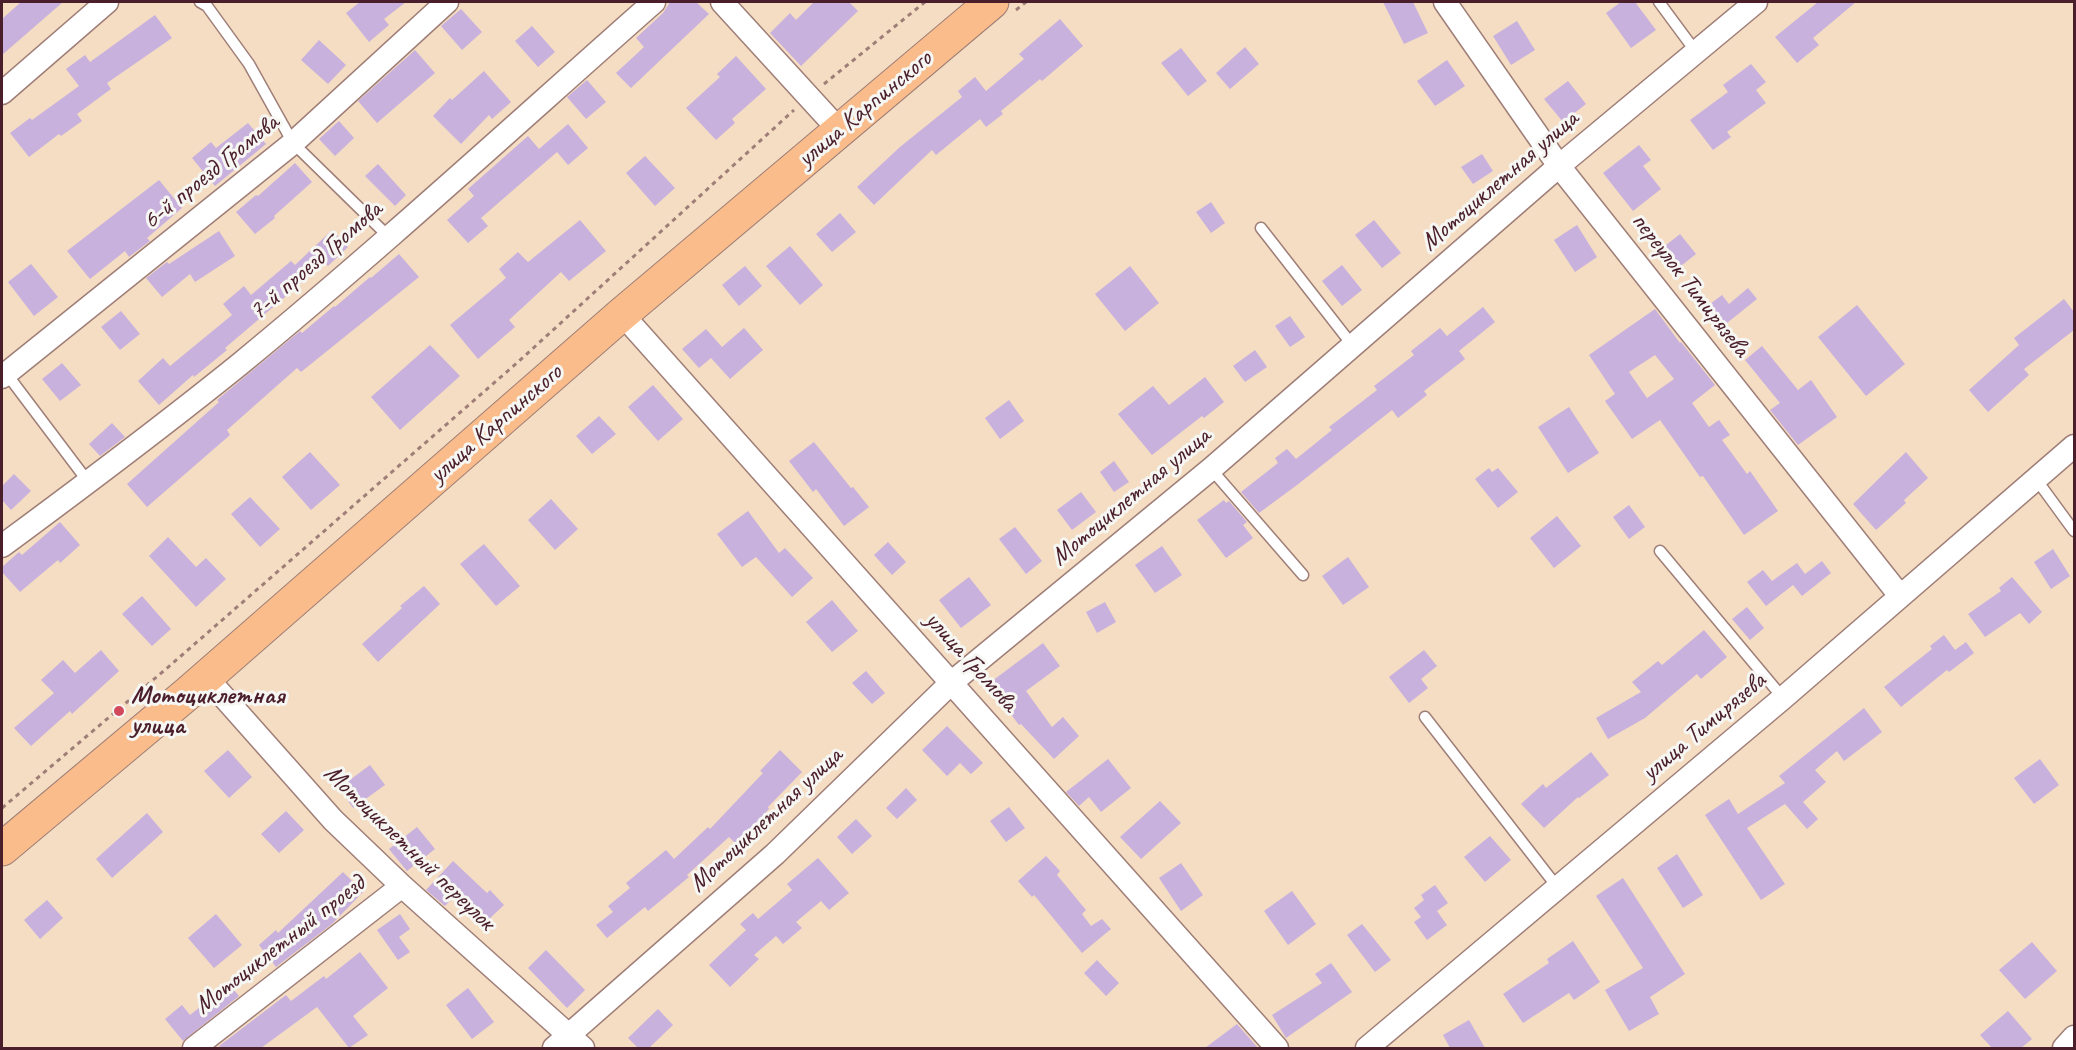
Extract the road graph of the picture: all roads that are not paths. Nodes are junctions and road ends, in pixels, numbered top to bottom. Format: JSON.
{"nodes":[{"id":1,"x":107,"y":2,"type":"edge"},
{"id":2,"x":200,"y":2,"type":"edge"},
{"id":3,"x":447,"y":2,"type":"edge"},
{"id":4,"x":654,"y":2,"type":"edge"},
{"id":5,"x":722,"y":2,"type":"edge"},
{"id":6,"x":992,"y":2,"type":"edge"},
{"id":7,"x":1445,"y":2,"type":"edge"},
{"id":8,"x":1659,"y":2,"type":"edge"},
{"id":9,"x":1756,"y":2,"type":"edge"},
{"id":10,"x":1696,"y":52,"type":"junction"},
{"id":11,"x":2,"y":93,"type":"edge"},
{"id":12,"x":840,"y":130,"type":"junction"},
{"id":13,"x":293,"y":143,"type":"junction"},
{"id":14,"x":1559,"y":166,"type":"junction"},
{"id":15,"x":1261,"y":228,"type":"dead end"},
{"id":16,"x":389,"y":237,"type":"junction"},
{"id":17,"x":622,"y":314,"type":"junction"},
{"id":18,"x":1353,"y":347,"type":"junction"},
{"id":19,"x":4,"y":375,"type":"edge"},
{"id":20,"x":2074,"y":446,"type":"edge"},
{"id":21,"x":1211,"y":469,"type":"junction"},
{"id":22,"x":2036,"y":479,"type":"junction"},
{"id":23,"x":89,"y":483,"type":"junction"},
{"id":24,"x":2074,"y":531,"type":"edge"},
{"id":25,"x":2,"y":546,"type":"edge"},
{"id":26,"x":1660,"y":551,"type":"dead end"},
{"id":27,"x":1303,"y":575,"type":"dead end"},
{"id":28,"x":1901,"y":595,"type":"junction"},
{"id":29,"x":206,"y":677,"type":"junction"},
{"id":30,"x":951,"y":683,"type":"junction"},
{"id":31,"x":1783,"y":698,"type":"junction"},
{"id":32,"x":1425,"y":717,"type":"dead end"},
{"id":33,"x":2,"y":849,"type":"edge"},
{"id":34,"x":402,"y":886,"type":"junction"},
{"id":35,"x":1558,"y":888,"type":"junction"},
{"id":36,"x":2074,"y":1037,"type":"edge"},
{"id":37,"x":568,"y":1044,"type":"edge"},
{"id":38,"x":194,"y":1048,"type":"edge"},
{"id":39,"x":1277,"y":1048,"type":"edge"},
{"id":40,"x":1367,"y":1048,"type":"edge"},
{"id":41,"x":2064,"y":1048,"type":"edge"}],
"edges":[{"from":1,"to":11,"type":"street"},
{"from":2,"to":13,"type":"lane"},
{"from":3,"to":13,"type":"street","name":"6-й проезд Громова"},
{"from":4,"to":16,"type":"street","name":"7-й проезд Громова"},
{"from":5,"to":12,"type":"street"},
{"from":6,"to":12,"type":"main road","name":"улица Карпинского"},
{"from":7,"to":14,"type":"street","name":"переулок Тимирязева"},
{"from":8,"to":10,"type":"lane"},
{"from":9,"to":10,"type":"street","name":"Мотоциклетная улица"},
{"from":10,"to":14,"type":"street","name":"Мотоциклетная улица"},
{"from":12,"to":17,"type":"main road","name":"улица Карпинского"},
{"from":13,"to":16,"type":"lane"},
{"from":13,"to":19,"type":"street","name":"6-й проезд Громова"},
{"from":14,"to":18,"type":"street","name":"Мотоциклетная улица"},
{"from":14,"to":28,"type":"street","name":"переулок Тимирязева"},
{"from":15,"to":18,"type":"lane"},
{"from":16,"to":23,"type":"street","name":"7-й проезд Громова"},
{"from":17,"to":29,"type":"main road","name":"улица Карпинского"},
{"from":17,"to":30,"type":"street","name":"улица Громова"},
{"from":18,"to":21,"type":"street","name":"Мотоциклетная улица"},
{"from":19,"to":23,"type":"lane"},
{"from":20,"to":22,"type":"street","name":"улица Тимирязева"},
{"from":21,"to":27,"type":"lane"},
{"from":21,"to":30,"type":"street","name":"Мотоциклетная улица"},
{"from":22,"to":24,"type":"lane"},
{"from":22,"to":28,"type":"street","name":"улица Тимирязева"},
{"from":23,"to":25,"type":"street","name":"7-й проезд Громова"},
{"from":26,"to":31,"type":"lane"},
{"from":28,"to":31,"type":"street","name":"улица Тимирязева"},
{"from":29,"to":33,"type":"main road","name":"улица Карпинского"},
{"from":29,"to":34,"type":"street","name":"Мотоциклетный переулок"},
{"from":30,"to":37,"type":"street","name":"Мотоциклетная улица"},
{"from":30,"to":39,"type":"street","name":"улица Громова"},
{"from":31,"to":35,"type":"street","name":"улица Тимирязева"},
{"from":32,"to":35,"type":"lane"},
{"from":34,"to":37,"type":"street","name":"Мотоциклетный переулок"},
{"from":34,"to":38,"type":"street","name":"Мотоциклетный проезд"},
{"from":35,"to":40,"type":"street","name":"улица Тимирязева"},
{"from":36,"to":41,"type":"street"}]}
